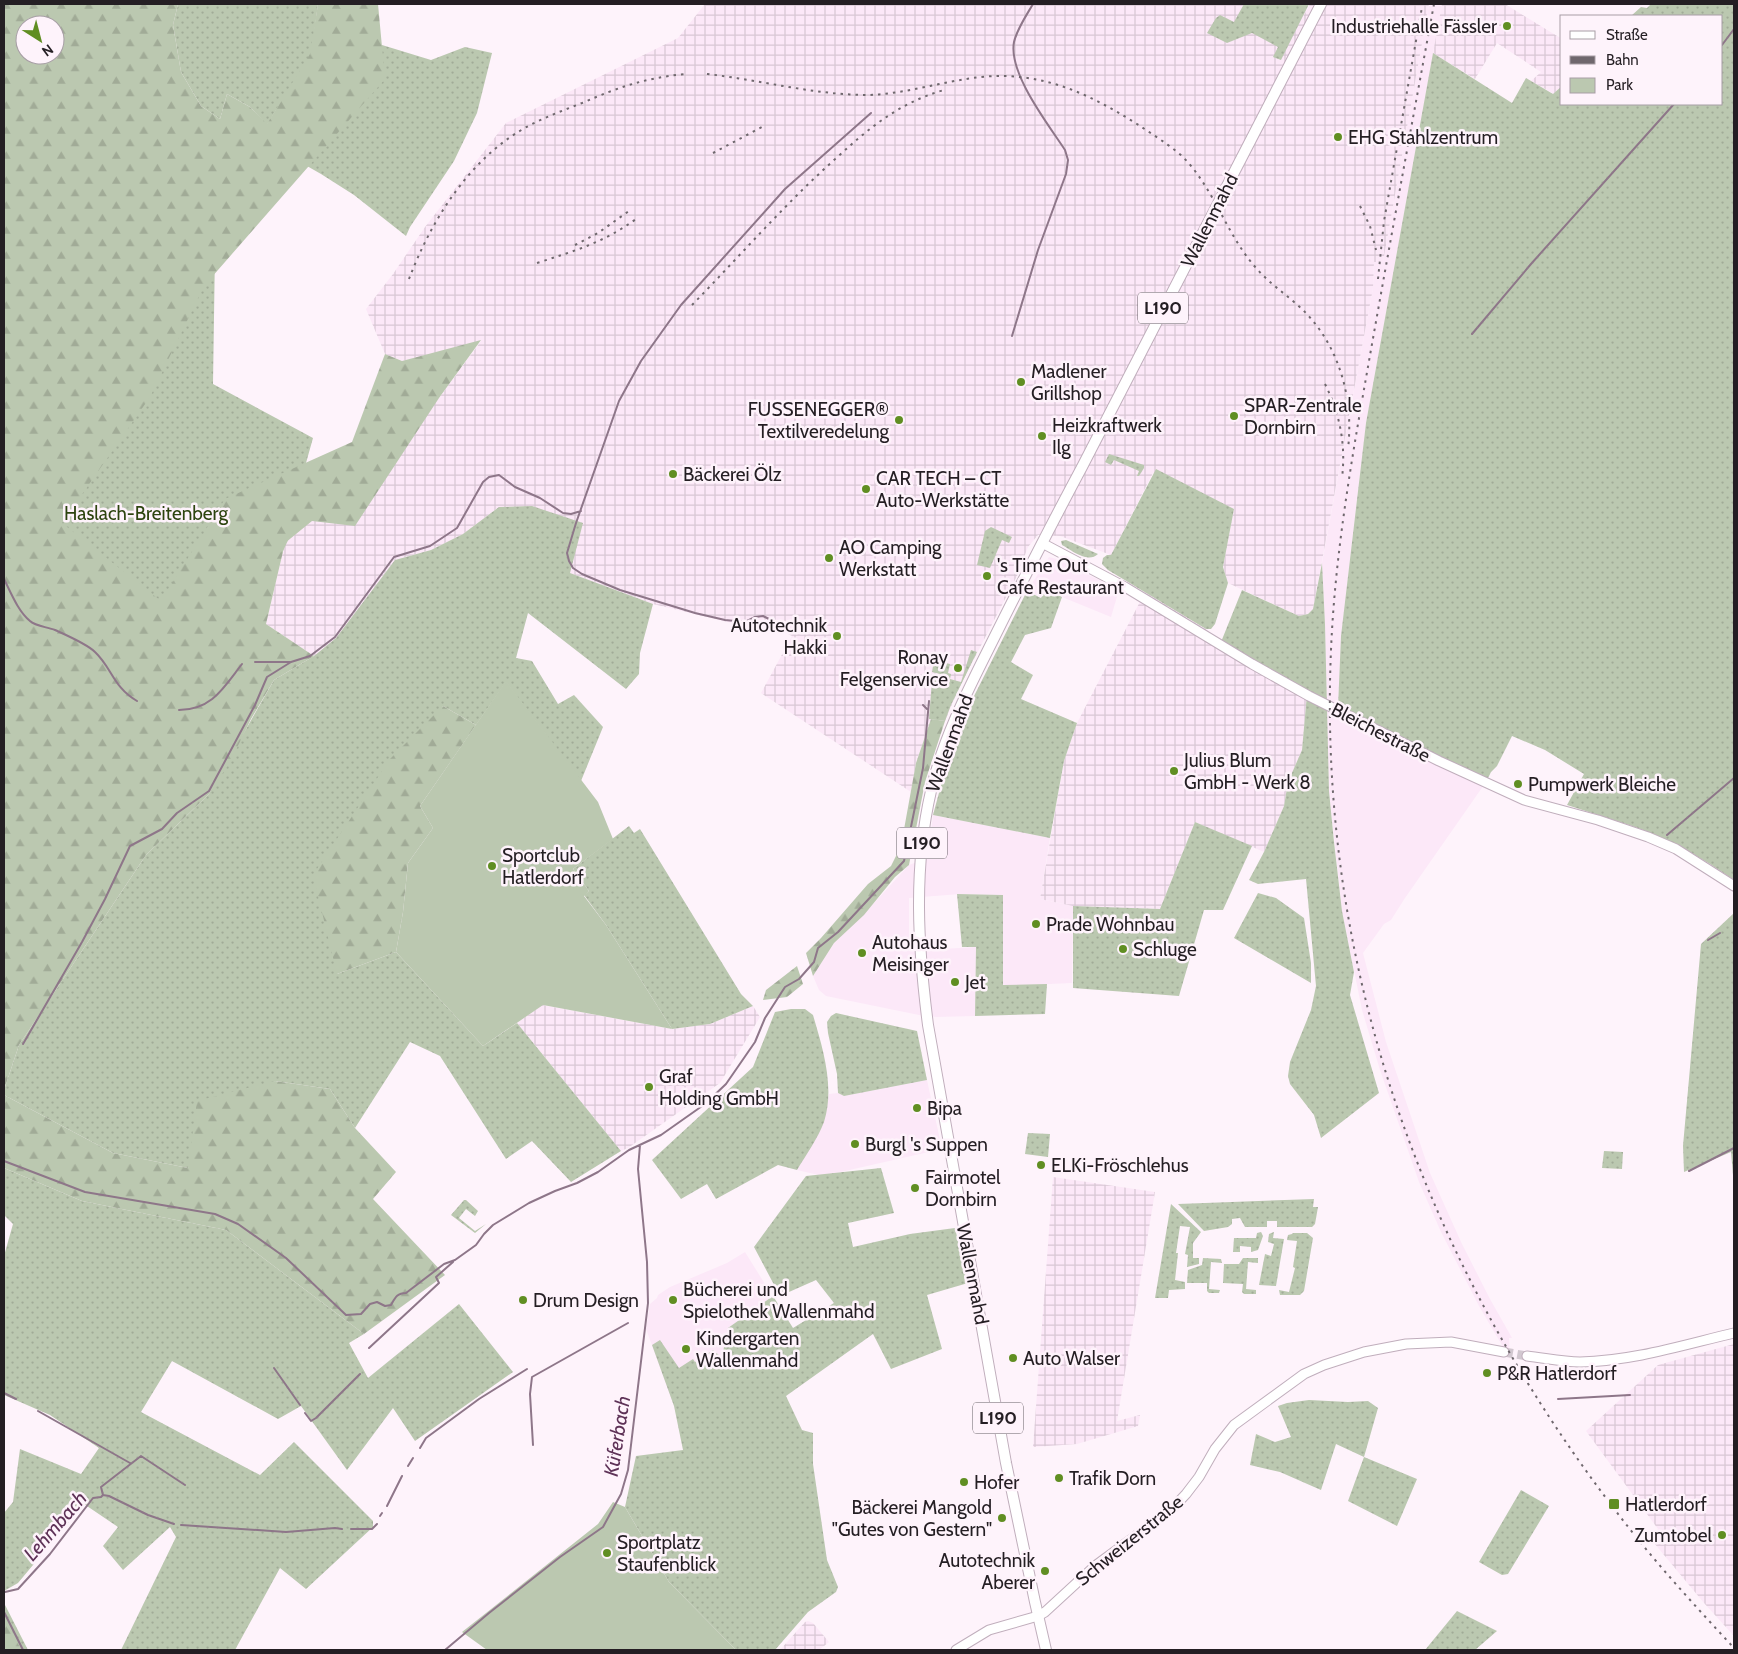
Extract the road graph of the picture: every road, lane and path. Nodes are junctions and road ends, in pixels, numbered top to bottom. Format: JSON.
{"nodes":[{"id":1,"x":1321,"y":4,"type":"edge"},
{"id":2,"x":1042,"y":543,"type":"junction"},
{"id":3,"x":1734,"y":886,"type":"edge"},
{"id":4,"x":1734,"y":1334,"type":"edge"},
{"id":5,"x":1504,"y":1352,"type":"tunnel mouth"},
{"id":6,"x":1527,"y":1356,"type":"tunnel mouth"},
{"id":7,"x":1038,"y":1616,"type":"junction"},
{"id":8,"x":956,"y":1650,"type":"edge"},
{"id":9,"x":1046,"y":1650,"type":"edge"}],
"edges":[{"from":1,"to":2,"type":"main road","name":"Wallenmahd","number":"L190"},
{"from":2,"to":3,"type":"street","name":"Bleichestraße"},
{"from":2,"to":7,"type":"main road","name":"Wallenmahd","number":"L190"},
{"from":4,"to":6,"type":"street"},
{"from":5,"to":7,"type":"street","name":"Schweizerstraße"},
{"from":7,"to":8,"type":"street"},
{"from":7,"to":9,"type":"main road","number":"L190"}]}
